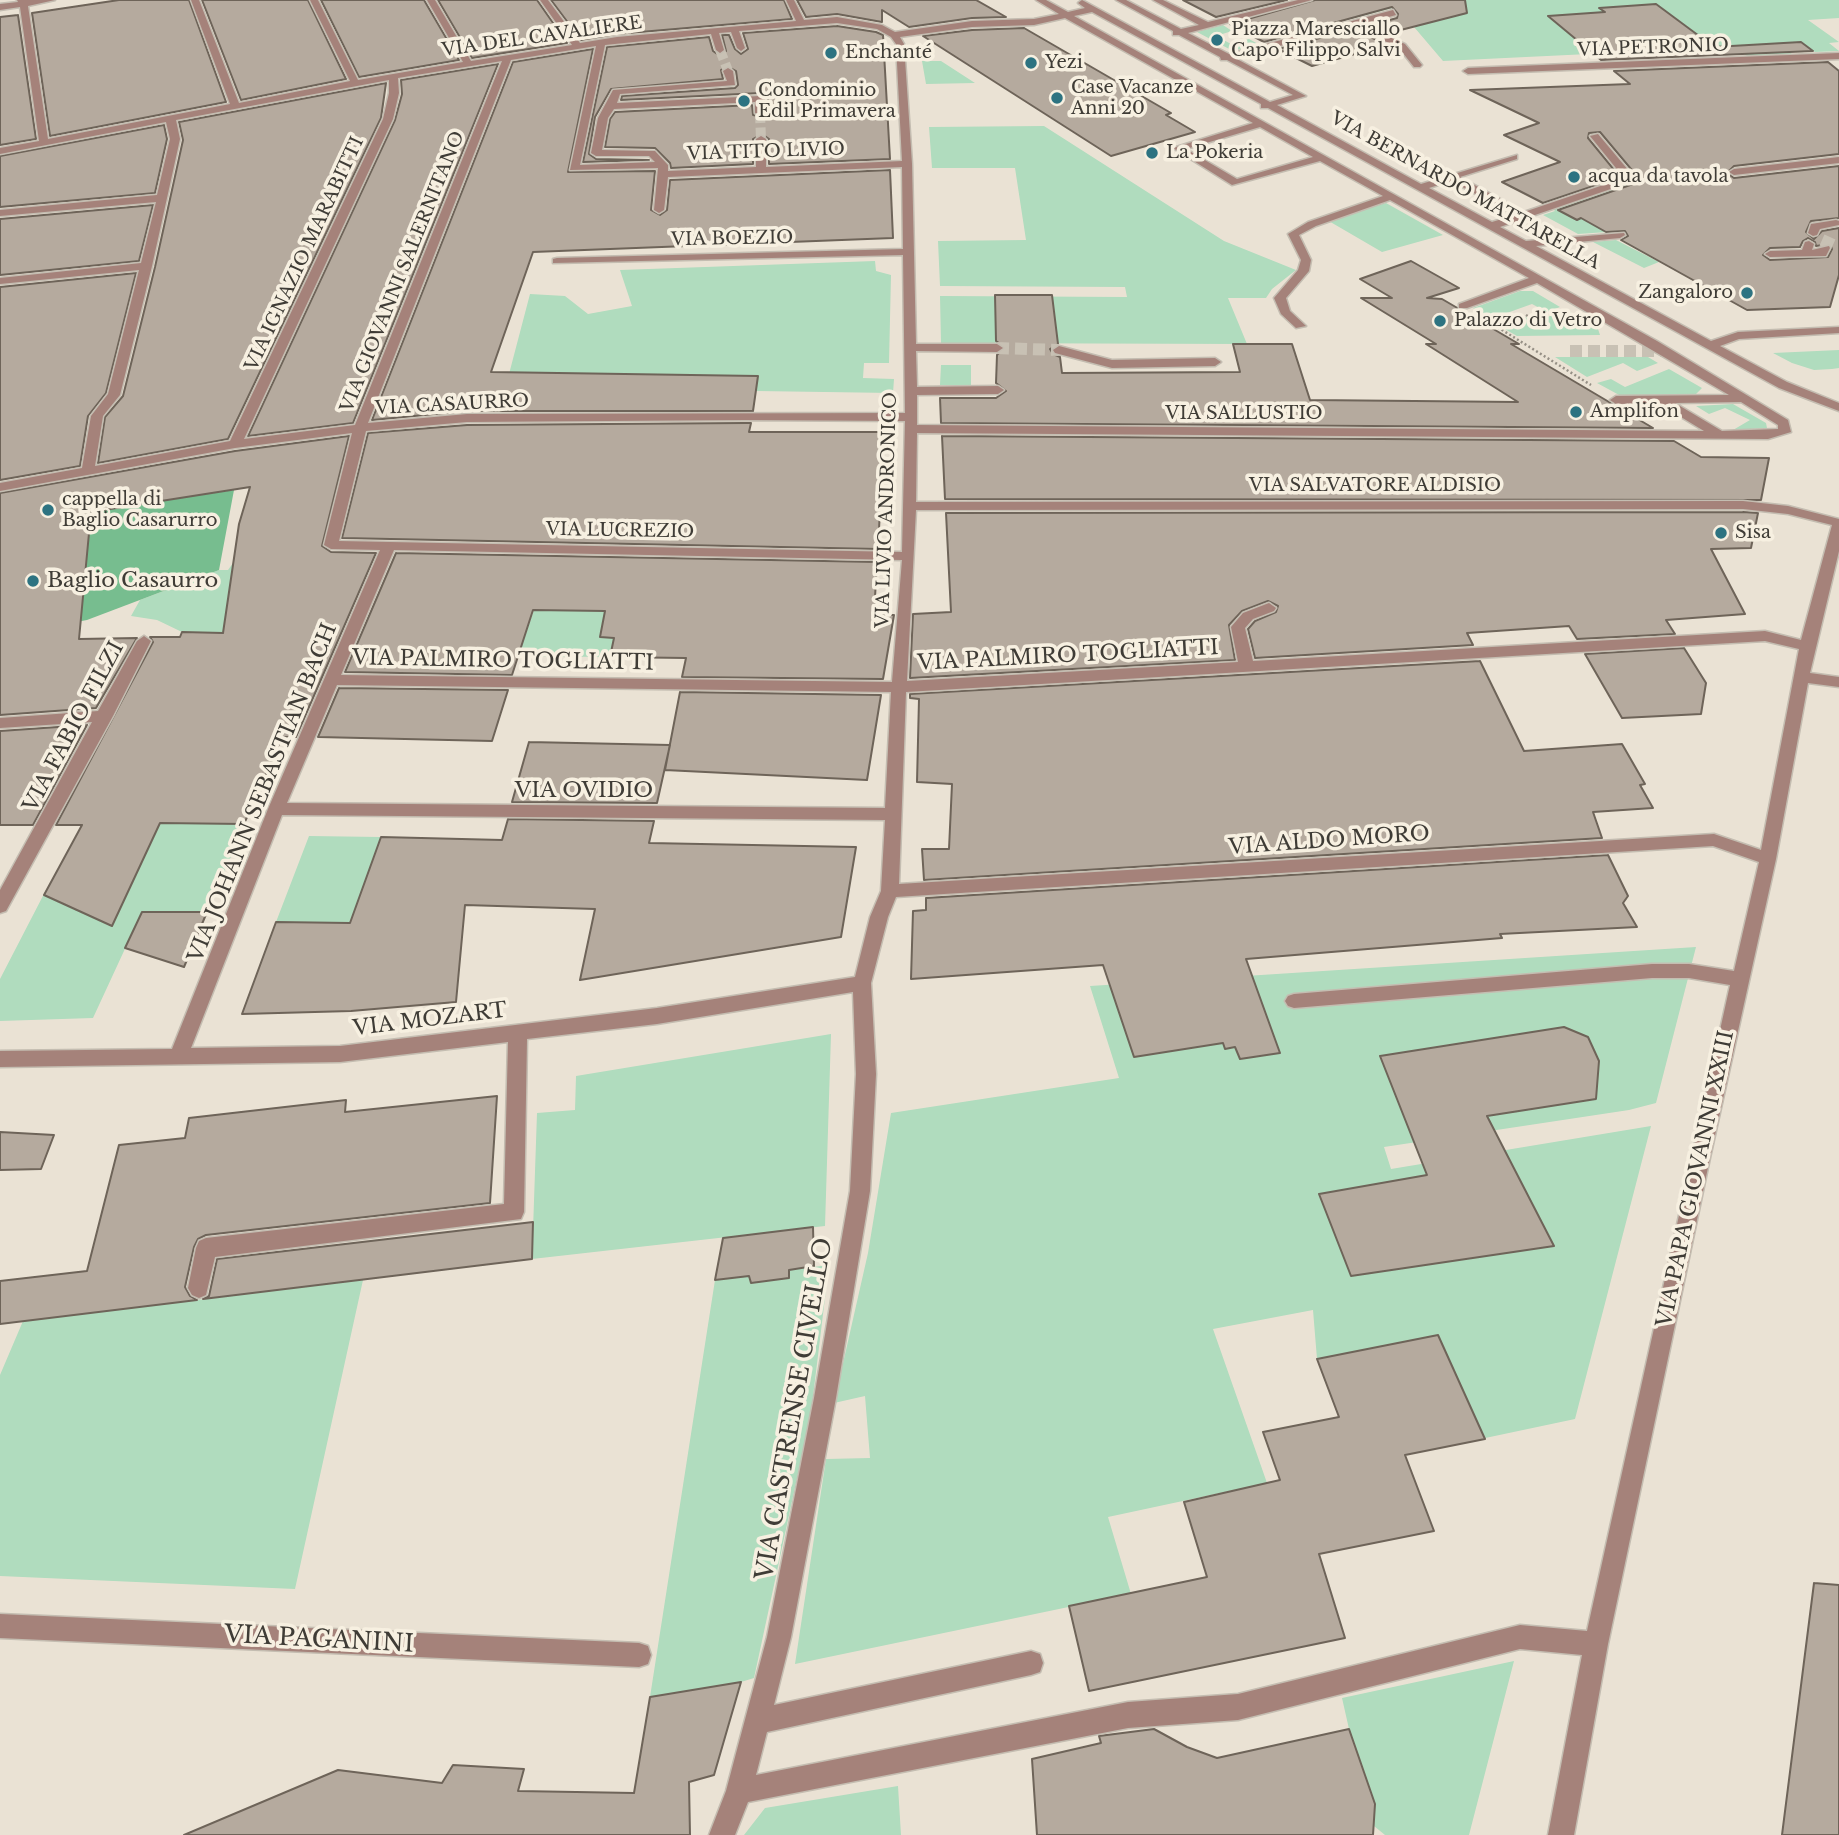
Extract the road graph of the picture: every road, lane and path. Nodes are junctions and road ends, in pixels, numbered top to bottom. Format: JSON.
{"nodes":[{"id":1,"x":51,"y":0,"type":"edge"},
{"id":2,"x":195,"y":0,"type":"edge"},
{"id":3,"x":314,"y":0,"type":"edge"},
{"id":4,"x":431,"y":0,"type":"edge"},
{"id":5,"x":544,"y":0,"type":"edge"},
{"id":6,"x":790,"y":0,"type":"edge"},
{"id":7,"x":1040,"y":0,"type":"edge"},
{"id":8,"x":1076,"y":0,"type":"edge"},
{"id":9,"x":1120,"y":0,"type":"edge"},
{"id":10,"x":1157,"y":0,"type":"edge"},
{"id":11,"x":1308,"y":0,"type":"edge"},
{"id":12,"x":22,"y":2,"type":"edge"},
{"id":13,"x":0,"y":8,"type":"edge"},
{"id":14,"x":1092,"y":9,"type":"junction"},
{"id":15,"x":1393,"y":13,"type":"dead end"},
{"id":16,"x":1066,"y":15,"type":"junction"},
{"id":17,"x":801,"y":23,"type":"junction"},
{"id":18,"x":1355,"y":23,"type":"junction"},
{"id":19,"x":1206,"y":25,"type":"junction"},
{"id":20,"x":734,"y":29,"type":"junction"},
{"id":21,"x":714,"y":31,"type":"junction"},
{"id":22,"x":1180,"y":32,"type":"junction"},
{"id":23,"x":1170,"y":34,"type":"dead end"},
{"id":24,"x":894,"y":35,"type":"junction"},
{"id":25,"x":601,"y":42,"type":"junction"},
{"id":26,"x":578,"y":46,"type":"junction"},
{"id":27,"x":741,"y":48,"type":"tunnel mouth"},
{"id":28,"x":720,"y":50,"type":"tunnel mouth"},
{"id":29,"x":1839,"y":56,"type":"edge"},
{"id":30,"x":508,"y":57,"type":"junction"},
{"id":31,"x":1223,"y":59,"type":"junction"},
{"id":32,"x":468,"y":62,"type":"junction"},
{"id":33,"x":1417,"y":65,"type":"dead end"},
{"id":34,"x":728,"y":71,"type":"dead end"},
{"id":35,"x":1468,"y":71,"type":"dead end"},
{"id":36,"x":393,"y":76,"type":"junction"},
{"id":37,"x":355,"y":82,"type":"junction"},
{"id":38,"x":235,"y":104,"type":"junction"},
{"id":39,"x":1270,"y":105,"type":"junction"},
{"id":40,"x":611,"y":106,"type":"junction"},
{"id":41,"x":760,"y":113,"type":"dead end"},
{"id":42,"x":1241,"y":113,"type":"junction"},
{"id":43,"x":170,"y":117,"type":"junction"},
{"id":44,"x":1261,"y":124,"type":"junction"},
{"id":45,"x":1595,"y":136,"type":"dead end"},
{"id":46,"x":761,"y":139,"type":"tunnel mouth"},
{"id":47,"x":44,"y":142,"type":"junction"},
{"id":48,"x":0,"y":151,"type":"edge"},
{"id":49,"x":1513,"y":157,"type":"dead end"},
{"id":50,"x":1320,"y":158,"type":"junction"},
{"id":51,"x":1839,"y":160,"type":"edge"},
{"id":52,"x":907,"y":164,"type":"junction"},
{"id":53,"x":663,"y":170,"type":"junction"},
{"id":54,"x":761,"y":170,"type":"junction"},
{"id":55,"x":1734,"y":172,"type":"dead end"},
{"id":56,"x":1452,"y":177,"type":"junction"},
{"id":57,"x":1421,"y":187,"type":"junction"},
{"id":58,"x":1390,"y":197,"type":"junction"},
{"id":59,"x":161,"y":198,"type":"junction"},
{"id":60,"x":659,"y":210,"type":"dead end"},
{"id":61,"x":0,"y":214,"type":"edge"},
{"id":62,"x":1523,"y":215,"type":"junction"},
{"id":63,"x":1838,"y":223,"type":"edge"},
{"id":64,"x":1492,"y":226,"type":"junction"},
{"id":65,"x":1620,"y":235,"type":"dead end"},
{"id":66,"x":1526,"y":244,"type":"junction"},
{"id":67,"x":1810,"y":244,"type":"junction"},
{"id":68,"x":1826,"y":246,"type":"junction"},
{"id":69,"x":908,"y":252,"type":"junction"},
{"id":70,"x":1770,"y":254,"type":"dead end"},
{"id":71,"x":1839,"y":254,"type":"edge"},
{"id":72,"x":557,"y":261,"type":"dead end"},
{"id":73,"x":145,"y":266,"type":"junction"},
{"id":74,"x":1537,"y":279,"type":"junction"},
{"id":75,"x":0,"y":281,"type":"edge"},
{"id":76,"x":1463,"y":306,"type":"joint"},
{"id":77,"x":1300,"y":326,"type":"dead end"},
{"id":78,"x":1839,"y":330,"type":"edge"},
{"id":79,"x":1712,"y":345,"type":"junction"},
{"id":80,"x":910,"y":347,"type":"junction"},
{"id":81,"x":997,"y":348,"type":"tunnel mouth"},
{"id":82,"x":1059,"y":349,"type":"tunnel mouth"},
{"id":83,"x":1215,"y":362,"type":"dead end"},
{"id":84,"x":998,"y":390,"type":"dead end"},
{"id":85,"x":911,"y":391,"type":"junction"},
{"id":86,"x":1745,"y":398,"type":"junction"},
{"id":87,"x":1660,"y":399,"type":"junction"},
{"id":88,"x":1616,"y":400,"type":"joint"},
{"id":89,"x":1839,"y":407,"type":"edge"},
{"id":90,"x":911,"y":423,"type":"junction"},
{"id":91,"x":360,"y":428,"type":"junction"},
{"id":92,"x":1717,"y":433,"type":"junction"},
{"id":93,"x":235,"y":443,"type":"junction"},
{"id":94,"x":88,"y":470,"type":"junction"},
{"id":95,"x":0,"y":486,"type":"edge"},
{"id":96,"x":910,"y":506,"type":"junction"},
{"id":97,"x":1839,"y":524,"type":"edge"},
{"id":98,"x":331,"y":545,"type":"joint"},
{"id":99,"x":389,"y":546,"type":"junction"},
{"id":100,"x":909,"y":556,"type":"junction"},
{"id":101,"x":1269,"y":608,"type":"dead end"},
{"id":102,"x":144,"y":641,"type":"dead end"},
{"id":103,"x":1807,"y":646,"type":"junction"},
{"id":104,"x":1247,"y":667,"type":"junction"},
{"id":105,"x":1802,"y":677,"type":"junction"},
{"id":106,"x":330,"y":680,"type":"junction"},
{"id":107,"x":1839,"y":682,"type":"edge"},
{"id":108,"x":899,"y":687,"type":"junction"},
{"id":109,"x":105,"y":716,"type":"junction"},
{"id":110,"x":0,"y":723,"type":"edge"},
{"id":111,"x":276,"y":809,"type":"junction"},
{"id":112,"x":892,"y":814,"type":"junction"},
{"id":113,"x":1768,"y":859,"type":"junction"},
{"id":114,"x":890,"y":891,"type":"junction"},
{"id":115,"x":0,"y":906,"type":"edge"},
{"id":116,"x":1740,"y":979,"type":"junction"},
{"id":117,"x":862,"y":983,"type":"junction"},
{"id":118,"x":1294,"y":1001,"type":"dead end"},
{"id":119,"x":518,"y":1032,"type":"junction"},
{"id":120,"x":178,"y":1057,"type":"junction"},
{"id":121,"x":0,"y":1059,"type":"edge"},
{"id":122,"x":199,"y":1288,"type":"dead end"},
{"id":123,"x":0,"y":1626,"type":"edge"},
{"id":124,"x":1596,"y":1644,"type":"junction"},
{"id":125,"x":639,"y":1655,"type":"dead end"},
{"id":126,"x":1031,"y":1663,"type":"dead end"},
{"id":127,"x":759,"y":1721,"type":"junction"},
{"id":128,"x":739,"y":1791,"type":"junction"},
{"id":129,"x":722,"y":1835,"type":"edge"},
{"id":130,"x":1561,"y":1835,"type":"edge"}],
"edges":[{"from":1,"to":12,"type":"street"},
{"from":2,"to":38,"type":"street"},
{"from":3,"to":37,"type":"street"},
{"from":4,"to":32,"type":"street"},
{"from":5,"to":26,"type":"street"},
{"from":6,"to":17,"type":"street"},
{"from":7,"to":16,"type":"street"},
{"from":8,"to":14,"type":"street","name":"VIA BERNARDO MATTARELLA"},
{"from":9,"to":22,"type":"street"},
{"from":10,"to":19,"type":"street"},
{"from":11,"to":19,"type":"street"},
{"from":12,"to":13,"type":"street"},
{"from":12,"to":47,"type":"street"},
{"from":14,"to":16,"type":"street","name":"VIA DEL CAVALIERE"},
{"from":14,"to":39,"type":"street","name":"VIA BERNARDO MATTARELLA"},
{"from":15,"to":18,"type":"street"},
{"from":16,"to":24,"type":"street","name":"VIA DEL CAVALIERE"},
{"from":16,"to":42,"type":"street"},
{"from":17,"to":20,"type":"street","name":"VIA DEL CAVALIERE"},
{"from":17,"to":24,"type":"street","name":"VIA DEL CAVALIERE"},
{"from":18,"to":31,"type":"street"},
{"from":18,"to":33,"type":"street"},
{"from":19,"to":22,"type":"street"},
{"from":20,"to":21,"type":"street","name":"VIA DEL CAVALIERE"},
{"from":20,"to":27,"type":"street"},
{"from":21,"to":25,"type":"street","name":"VIA DEL CAVALIERE"},
{"from":21,"to":28,"type":"street"},
{"from":22,"to":23,"type":"street"},
{"from":22,"to":31,"type":"street"},
{"from":24,"to":52,"type":"street","name":"VIA LIVIO ANDRONICO"},
{"from":25,"to":26,"type":"street","name":"VIA DEL CAVALIERE"},
{"from":25,"to":53,"type":"street"},
{"from":26,"to":30,"type":"street","name":"VIA DEL CAVALIERE"},
{"from":29,"to":35,"type":"street","name":"VIA PETRONIO"},
{"from":30,"to":32,"type":"street","name":"VIA DEL CAVALIERE"},
{"from":30,"to":91,"type":"street","name":"VIA GIOVANNI SALERNITANO"},
{"from":31,"to":39,"type":"street"},
{"from":32,"to":36,"type":"street","name":"VIA DEL CAVALIERE"},
{"from":34,"to":40,"type":"street"},
{"from":36,"to":37,"type":"street","name":"VIA DEL CAVALIERE"},
{"from":36,"to":93,"type":"street","name":"VIA IGNAZIO MARABITTI"},
{"from":37,"to":38,"type":"street","name":"VIA DEL CAVALIERE"},
{"from":38,"to":43,"type":"street","name":"VIA DEL CAVALIERE"},
{"from":39,"to":42,"type":"street"},
{"from":39,"to":57,"type":"street","name":"VIA BERNARDO MATTARELLA"},
{"from":40,"to":41,"type":"street"},
{"from":40,"to":53,"type":"street"},
{"from":42,"to":44,"type":"street"},
{"from":43,"to":47,"type":"street","name":"VIA DEL CAVALIERE"},
{"from":43,"to":59,"type":"street"},
{"from":44,"to":50,"type":"street"},
{"from":44,"to":50,"type":"street"},
{"from":45,"to":62,"type":"street"},
{"from":46,"to":54,"type":"street"},
{"from":47,"to":48,"type":"street","name":"VIA DEL CAVALIERE"},
{"from":49,"to":56,"type":"street"},
{"from":50,"to":58,"type":"street"},
{"from":51,"to":55,"type":"street"},
{"from":52,"to":54,"type":"street","name":"VIA TITO LIVIO"},
{"from":52,"to":69,"type":"street","name":"VIA LIVIO ANDRONICO"},
{"from":53,"to":54,"type":"street","name":"VIA TITO LIVIO"},
{"from":53,"to":60,"type":"street","name":"VIA TITO LIVIO"},
{"from":56,"to":57,"type":"street"},
{"from":56,"to":62,"type":"street"},
{"from":57,"to":64,"type":"street","name":"VIA BERNARDO MATTARELLA"},
{"from":58,"to":74,"type":"street"},
{"from":58,"to":77,"type":"street"},
{"from":59,"to":61,"type":"street"},
{"from":59,"to":73,"type":"street"},
{"from":62,"to":64,"type":"street"},
{"from":63,"to":67,"type":"street"},
{"from":63,"to":68,"type":"street"},
{"from":64,"to":66,"type":"street","name":"VIA BERNARDO MATTARELLA"},
{"from":65,"to":66,"type":"street"},
{"from":66,"to":79,"type":"street","name":"VIA BERNARDO MATTARELLA"},
{"from":67,"to":68,"type":"street"},
{"from":67,"to":70,"type":"street"},
{"from":68,"to":71,"type":"street"},
{"from":69,"to":72,"type":"street","name":"VIA BOEZIO"},
{"from":69,"to":80,"type":"street","name":"VIA LIVIO ANDRONICO"},
{"from":73,"to":75,"type":"street"},
{"from":73,"to":94,"type":"street"},
{"from":74,"to":76,"type":"street"},
{"from":74,"to":86,"type":"street"},
{"from":76,"to":88,"type":"path"},
{"from":78,"to":79,"type":"street"},
{"from":79,"to":89,"type":"street","name":"VIA BERNARDO MATTARELLA"},
{"from":80,"to":81,"type":"street"},
{"from":80,"to":85,"type":"street","name":"VIA LIVIO ANDRONICO"},
{"from":82,"to":83,"type":"street"},
{"from":84,"to":85,"type":"street"},
{"from":85,"to":90,"type":"street","name":"VIA LIVIO ANDRONICO"},
{"from":86,"to":87,"type":"street"},
{"from":86,"to":92,"type":"street","name":"VIA SALLUSTIO"},
{"from":87,"to":88,"type":"street"},
{"from":87,"to":92,"type":"street"},
{"from":90,"to":91,"type":"street","name":"VIA CASAURRO"},
{"from":90,"to":92,"type":"street","name":"VIA SALLUSTIO"},
{"from":90,"to":96,"type":"street","name":"VIA LIVIO ANDRONICO"},
{"from":91,"to":93,"type":"street","name":"VIA CASAURRO"},
{"from":91,"to":98,"type":"street","name":"VIA GIOVANNI SALERNITANO"},
{"from":93,"to":94,"type":"street","name":"VIA CASAURRO"},
{"from":94,"to":95,"type":"street","name":"VIA CASAURRO"},
{"from":96,"to":97,"type":"street","name":"VIA SALVATORE ALDISIO"},
{"from":96,"to":100,"type":"street","name":"VIA LIVIO ANDRONICO"},
{"from":97,"to":103,"type":"street","name":"VIA PAPA GIOVANNI XXIII"},
{"from":98,"to":99,"type":"street","name":"VIA LUCREZIO"},
{"from":99,"to":100,"type":"street","name":"VIA LUCREZIO"},
{"from":99,"to":106,"type":"street","name":"VIA JOHANN SEBASTIAN BACH"},
{"from":100,"to":108,"type":"street","name":"VIA LIVIO ANDRONICO"},
{"from":101,"to":104,"type":"street"},
{"from":102,"to":109,"type":"street","name":"VIA FABIO FILZI"},
{"from":103,"to":104,"type":"street","name":"VIA PALMIRO TOGLIATTI"},
{"from":103,"to":105,"type":"street","name":"VIA PAPA GIOVANNI XXIII"},
{"from":104,"to":108,"type":"street","name":"VIA PALMIRO TOGLIATTI"},
{"from":105,"to":107,"type":"street"},
{"from":105,"to":113,"type":"street","name":"VIA PAPA GIOVANNI XXIII"},
{"from":106,"to":108,"type":"street","name":"VIA PALMIRO TOGLIATTI"},
{"from":106,"to":111,"type":"street","name":"VIA JOHANN SEBASTIAN BACH"},
{"from":108,"to":112,"type":"street","name":"VIA LIVIO ANDRONICO"},
{"from":109,"to":110,"type":"street"},
{"from":109,"to":115,"type":"street","name":"VIA FABIO FILZI"},
{"from":111,"to":112,"type":"street","name":"VIA OVIDIO"},
{"from":111,"to":120,"type":"street","name":"VIA JOHANN SEBASTIAN BACH"},
{"from":112,"to":114,"type":"street","name":"VIA LIVIO ANDRONICO"},
{"from":113,"to":114,"type":"street","name":"VIA ALDO MORO"},
{"from":113,"to":116,"type":"street","name":"VIA PAPA GIOVANNI XXIII"},
{"from":114,"to":117,"type":"street","name":"VIA LIVIO ANDRONICO"},
{"from":116,"to":118,"type":"street"},
{"from":116,"to":124,"type":"street","name":"VIA PAPA GIOVANNI XXIII"},
{"from":117,"to":119,"type":"street","name":"VIA MOZART"},
{"from":117,"to":127,"type":"street","name":"VIA CASTRENSE CIVELLO"},
{"from":119,"to":120,"type":"street","name":"VIA MOZART"},
{"from":119,"to":122,"type":"street"},
{"from":120,"to":121,"type":"street","name":"VIA MOZART"},
{"from":123,"to":125,"type":"street","name":"VIA PAGANINI"},
{"from":124,"to":128,"type":"street"},
{"from":124,"to":130,"type":"street","name":"VIA PAPA GIOVANNI XXIII"},
{"from":126,"to":127,"type":"street"},
{"from":127,"to":128,"type":"street","name":"VIA CASTRENSE CIVELLO"},
{"from":128,"to":129,"type":"street","name":"VIA CASTRENSE CIVELLO"}]}
